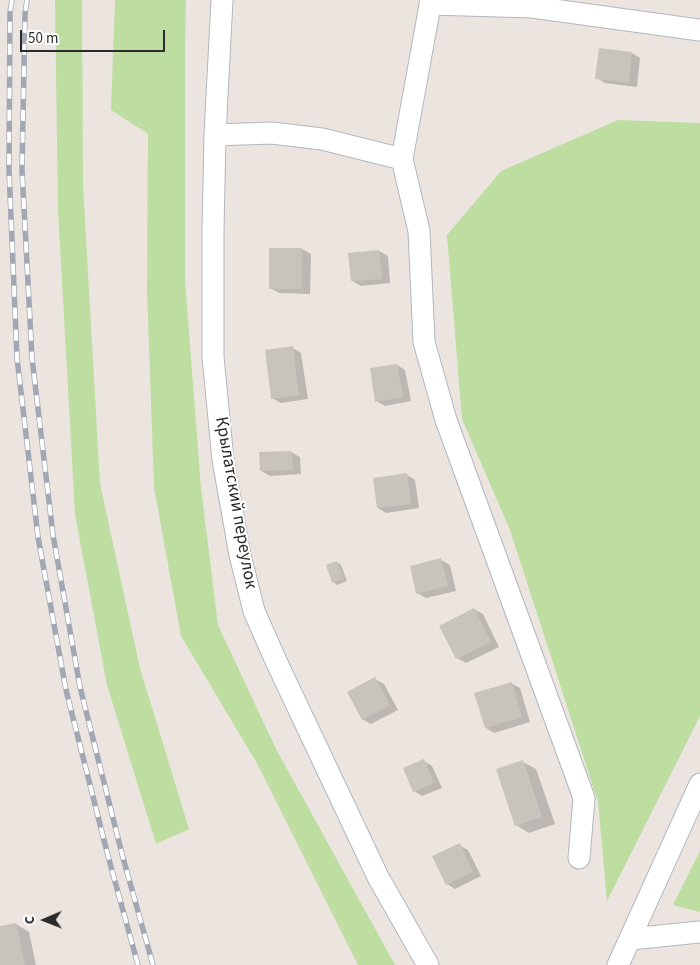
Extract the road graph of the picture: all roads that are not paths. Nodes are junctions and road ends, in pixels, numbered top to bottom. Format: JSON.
{"nodes":[{"id":1,"x":222,"y":0,"type":"edge"},
{"id":2,"x":431,"y":2,"type":"edge"},
{"id":3,"x":700,"y":30,"type":"edge"},
{"id":4,"x":215,"y":135,"type":"junction"},
{"id":5,"x":402,"y":159,"type":"junction"},
{"id":6,"x":700,"y":784,"type":"edge"},
{"id":7,"x":579,"y":858,"type":"dead end"},
{"id":8,"x":700,"y":932,"type":"edge"},
{"id":9,"x":630,"y":939,"type":"junction"},
{"id":10,"x":428,"y":965,"type":"edge"},
{"id":11,"x":618,"y":965,"type":"edge"}],
"edges":[{"from":1,"to":4,"type":"street","name":"Крылатский переулок"},
{"from":2,"to":3,"type":"street"},
{"from":2,"to":5,"type":"street"},
{"from":4,"to":5,"type":"street"},
{"from":4,"to":10,"type":"street","name":"Крылатский переулок"},
{"from":5,"to":7,"type":"street"},
{"from":6,"to":9,"type":"street"},
{"from":8,"to":9,"type":"street"},
{"from":9,"to":11,"type":"street"}]}
